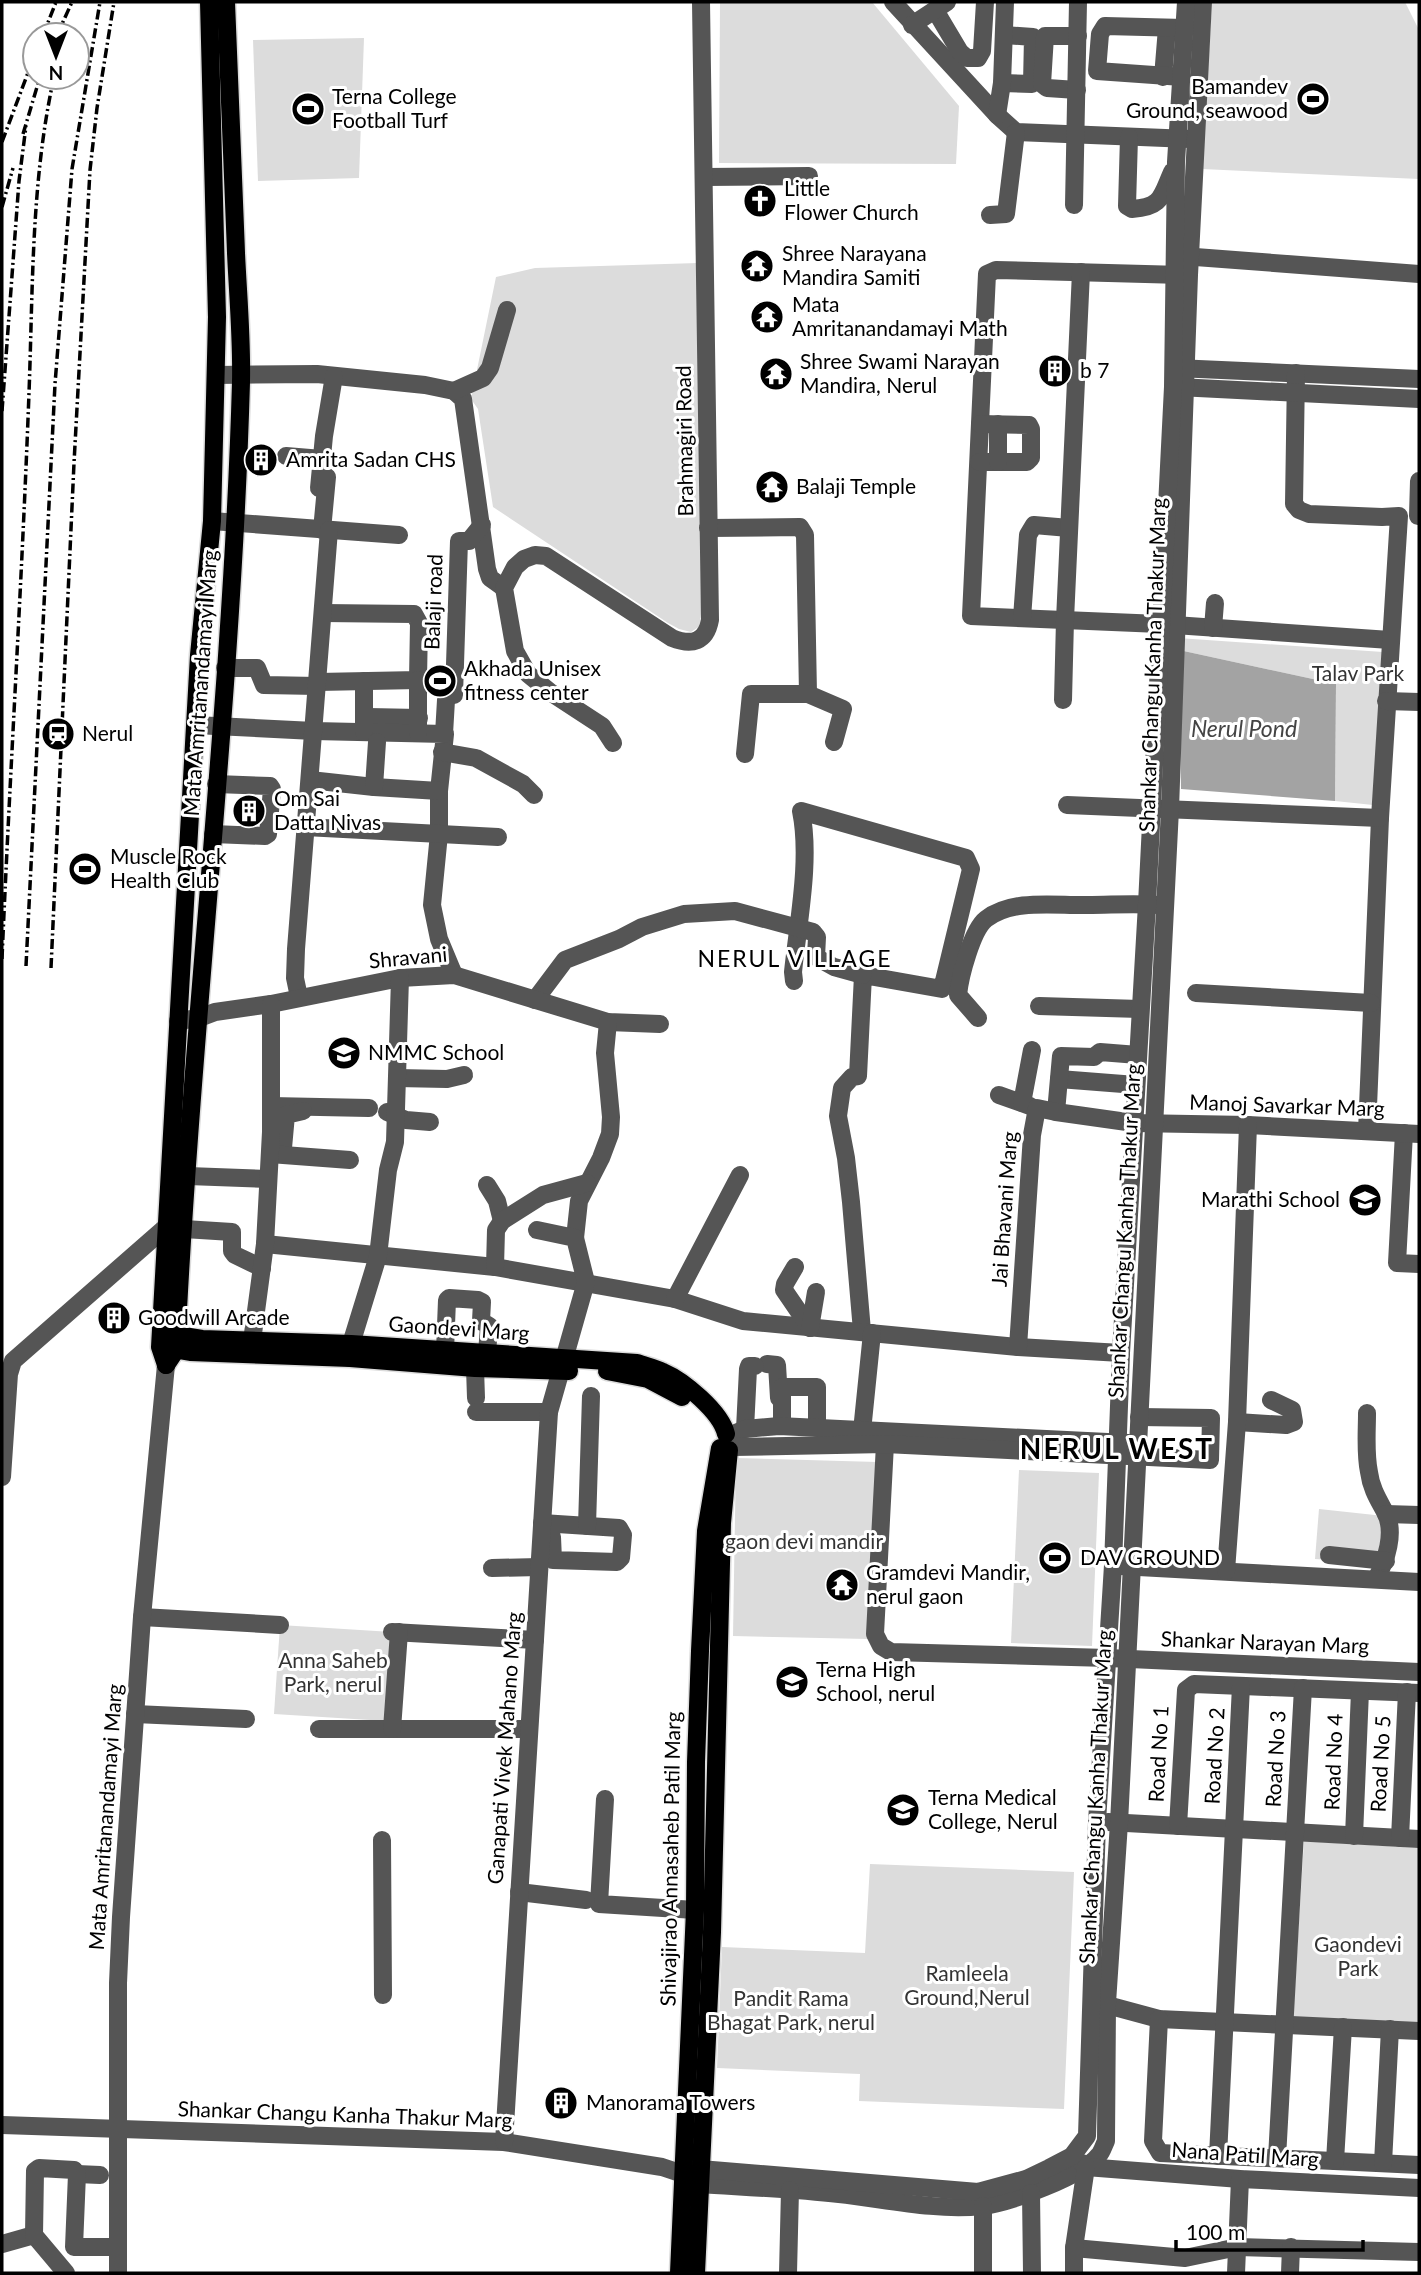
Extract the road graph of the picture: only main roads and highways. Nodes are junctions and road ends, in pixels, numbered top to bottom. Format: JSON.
{"nodes":[{"id":1,"x":209,"y":2,"type":"edge"},
{"id":2,"x":226,"y":2,"type":"edge"},
{"id":3,"x":175,"y":1228,"type":"junction"},
{"id":4,"x":168,"y":1346,"type":"junction"},
{"id":5,"x":350,"y":1351,"type":"junction"},
{"id":6,"x":562,"y":1365,"type":"junction"},
{"id":7,"x":729,"y":1440,"type":"junction"},
{"id":8,"x":679,"y":2273,"type":"edge"},
{"id":9,"x":696,"y":2273,"type":"edge"}],
"edges":[{"from":1,"to":3,"type":"main road","name":"Mata Amritanandamayi Marg"},
{"from":2,"to":3,"type":"main road","name":"Mata Amritanandamayi Marg"},
{"from":3,"to":4,"type":"main road","name":"Mata Amritanandamayi Marg"},
{"from":4,"to":5,"type":"main road","name":"Gaondevi Marg"},
{"from":4,"to":5,"type":"main road","name":"Gaondevi Marg"},
{"from":5,"to":6,"type":"main road","name":"Gaondevi Marg"},
{"from":5,"to":6,"type":"main road","name":"Gaondevi Marg"},
{"from":6,"to":7,"type":"main road","name":"Gaondevi Marg"},
{"from":7,"to":8,"type":"main road","name":"Shivajirao Annasaheb Patil Marg"},
{"from":7,"to":9,"type":"main road","name":"Shivajirao Annasaheb Patil Marg"}]}
